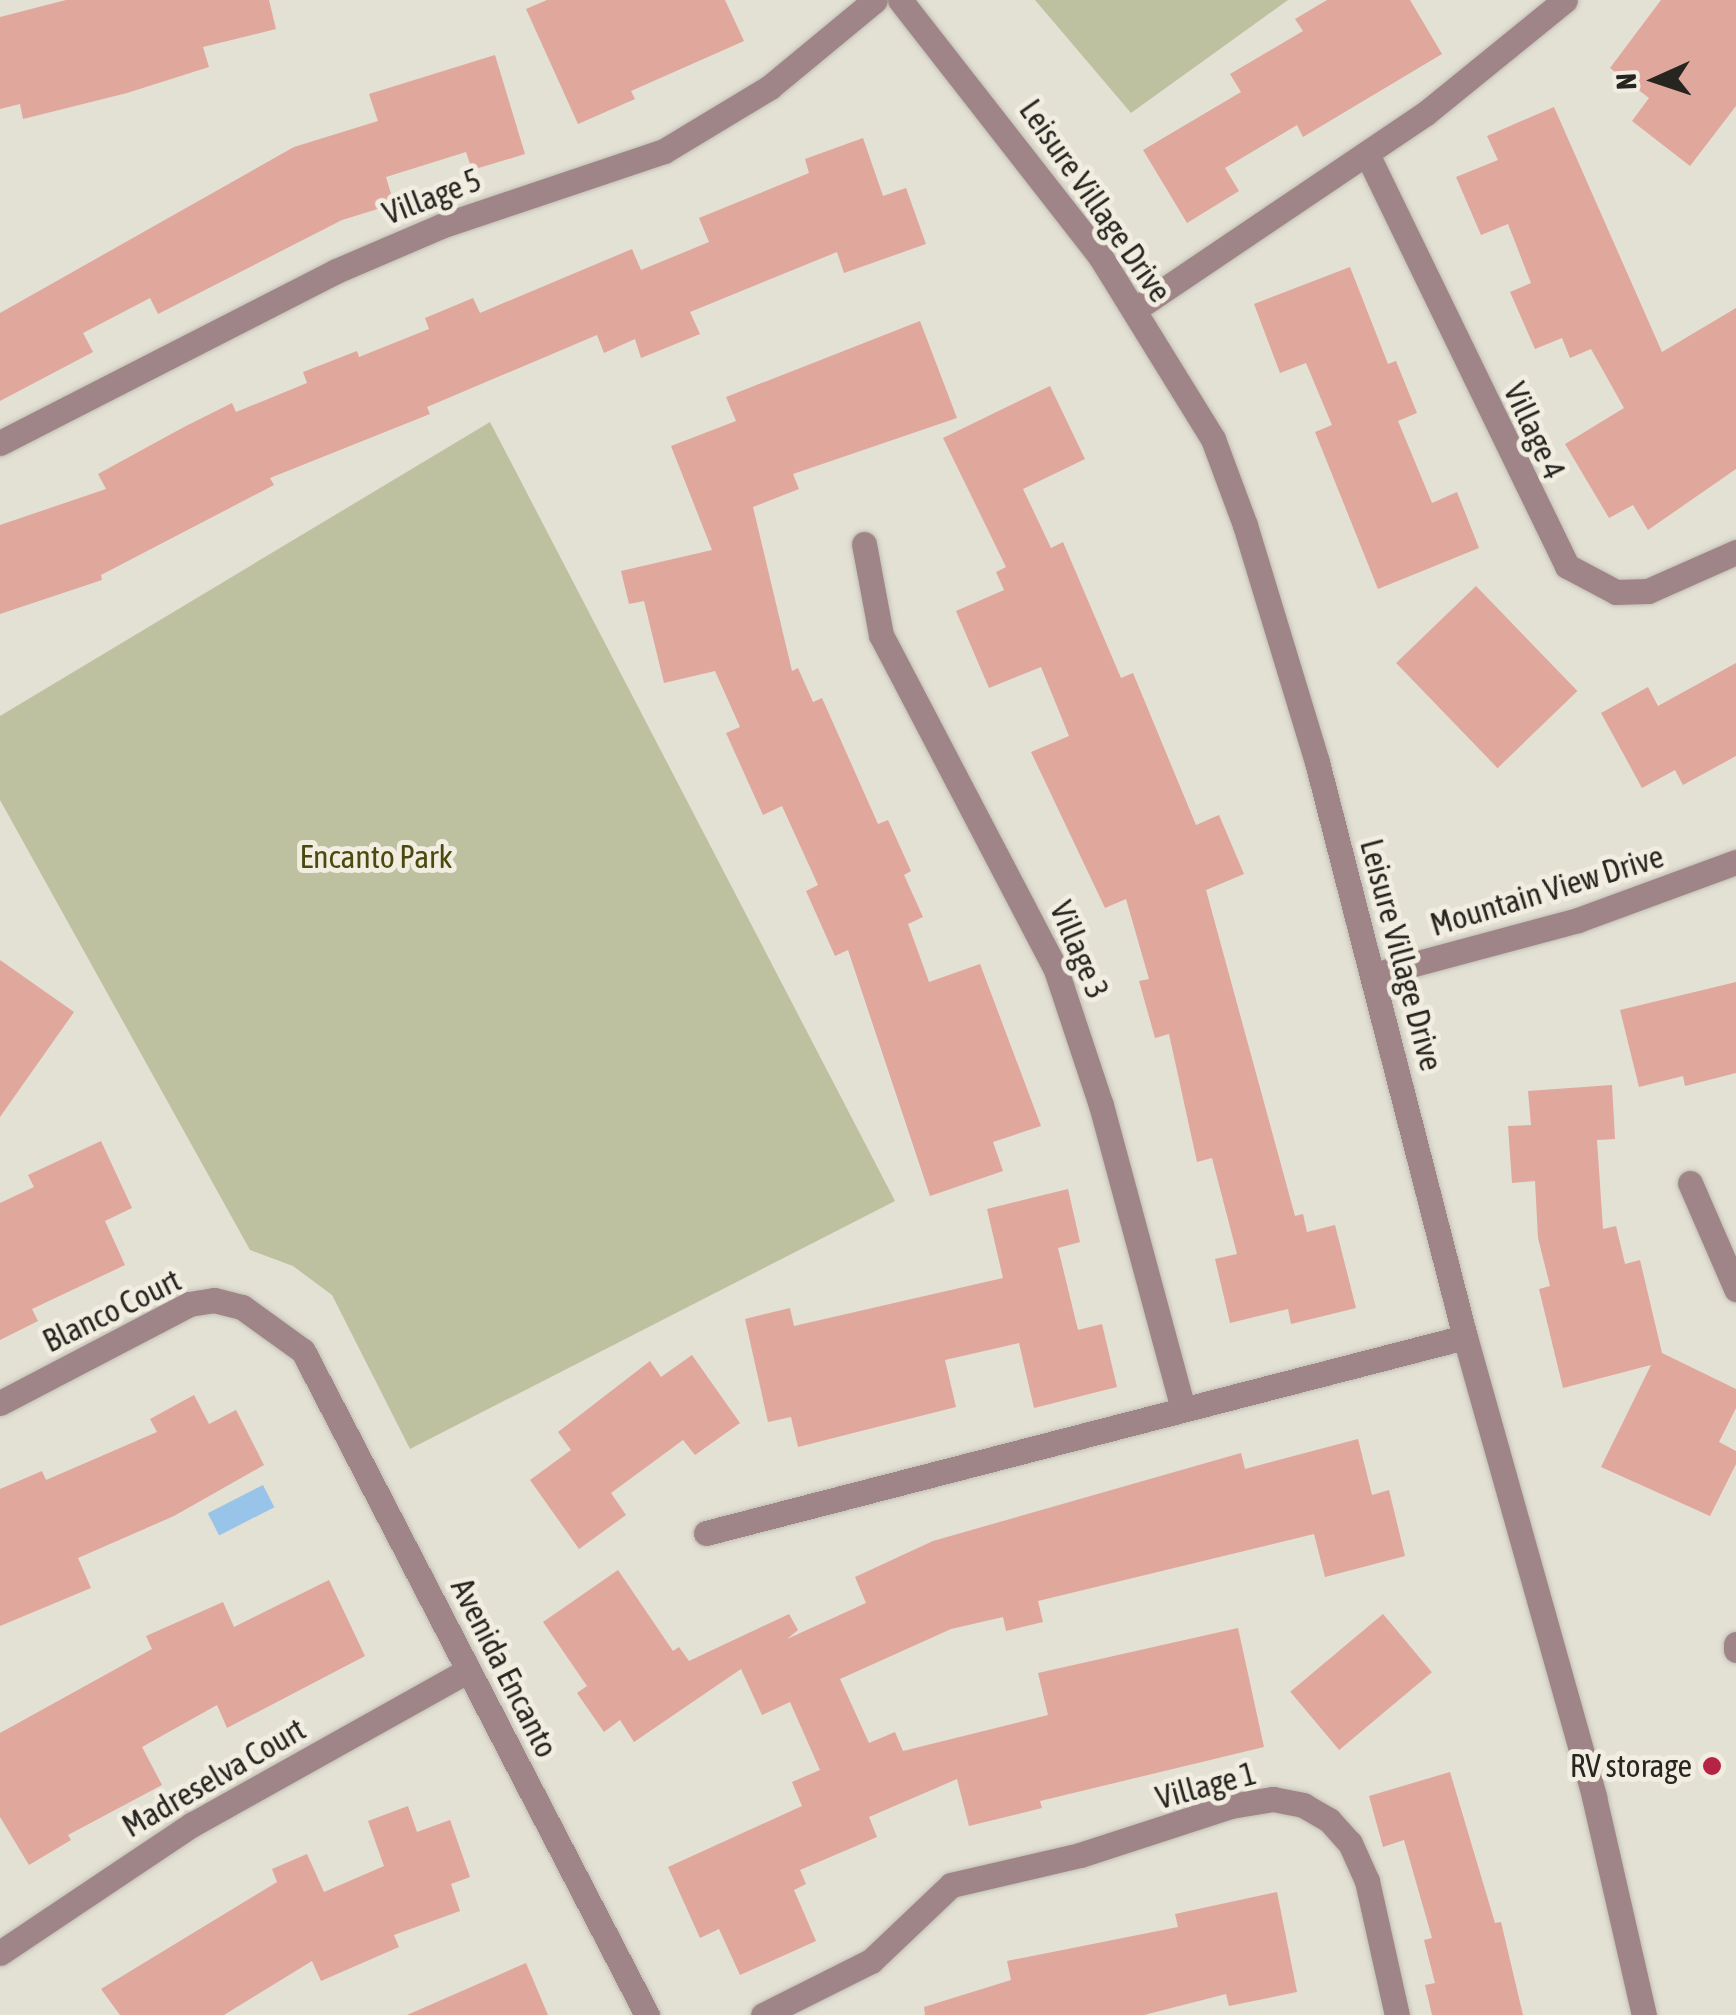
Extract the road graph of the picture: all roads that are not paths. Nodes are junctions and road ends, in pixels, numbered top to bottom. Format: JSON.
{"nodes":[{"id":1,"x":875,"y":0,"type":"edge"},
{"id":2,"x":900,"y":0,"type":"edge"},
{"id":3,"x":1564,"y":0,"type":"edge"},
{"id":4,"x":1367,"y":154,"type":"junction"},
{"id":5,"x":1134,"y":310,"type":"junction"},
{"id":6,"x":0,"y":443,"type":"edge"},
{"id":7,"x":864,"y":544,"type":"dead end"},
{"id":8,"x":1736,"y":552,"type":"edge"},
{"id":9,"x":1736,"y":862,"type":"edge"},
{"id":10,"x":1374,"y":975,"type":"junction"},
{"id":11,"x":1690,"y":1183,"type":"dead end"},
{"id":12,"x":1736,"y":1289,"type":"edge"},
{"id":13,"x":1465,"y":1338,"type":"junction"},
{"id":14,"x":303,"y":1350,"type":"joint"},
{"id":15,"x":0,"y":1403,"type":"edge"},
{"id":16,"x":1182,"y":1406,"type":"junction"},
{"id":17,"x":706,"y":1533,"type":"dead end"},
{"id":18,"x":468,"y":1670,"type":"junction"},
{"id":19,"x":0,"y":1953,"type":"edge"},
{"id":20,"x":648,"y":2015,"type":"edge"},
{"id":21,"x":763,"y":2015,"type":"edge"},
{"id":22,"x":1398,"y":2015,"type":"edge"},
{"id":23,"x":1644,"y":2015,"type":"edge"}],
"edges":[{"from":1,"to":6,"type":"street","name":"Village 5"},
{"from":2,"to":5,"type":"street","name":"Leisure Village Drive"},
{"from":3,"to":4,"type":"street"},
{"from":4,"to":5,"type":"street"},
{"from":4,"to":8,"type":"street","name":"Village 4"},
{"from":5,"to":10,"type":"street","name":"Leisure Village Drive"},
{"from":7,"to":16,"type":"street","name":"Village 3"},
{"from":9,"to":10,"type":"street","name":"Mountain View Drive"},
{"from":10,"to":13,"type":"street","name":"Leisure Village Drive"},
{"from":11,"to":12,"type":"street"},
{"from":13,"to":16,"type":"street"},
{"from":13,"to":23,"type":"street","name":"Leisure Village Drive"},
{"from":14,"to":15,"type":"street","name":"Blanco Court"},
{"from":14,"to":18,"type":"street","name":"Avenida Encanto"},
{"from":16,"to":17,"type":"street"},
{"from":18,"to":19,"type":"street","name":"Madreselva Court"},
{"from":18,"to":20,"type":"street","name":"Avenida Encanto"},
{"from":21,"to":22,"type":"street","name":"Village 1"}]}
